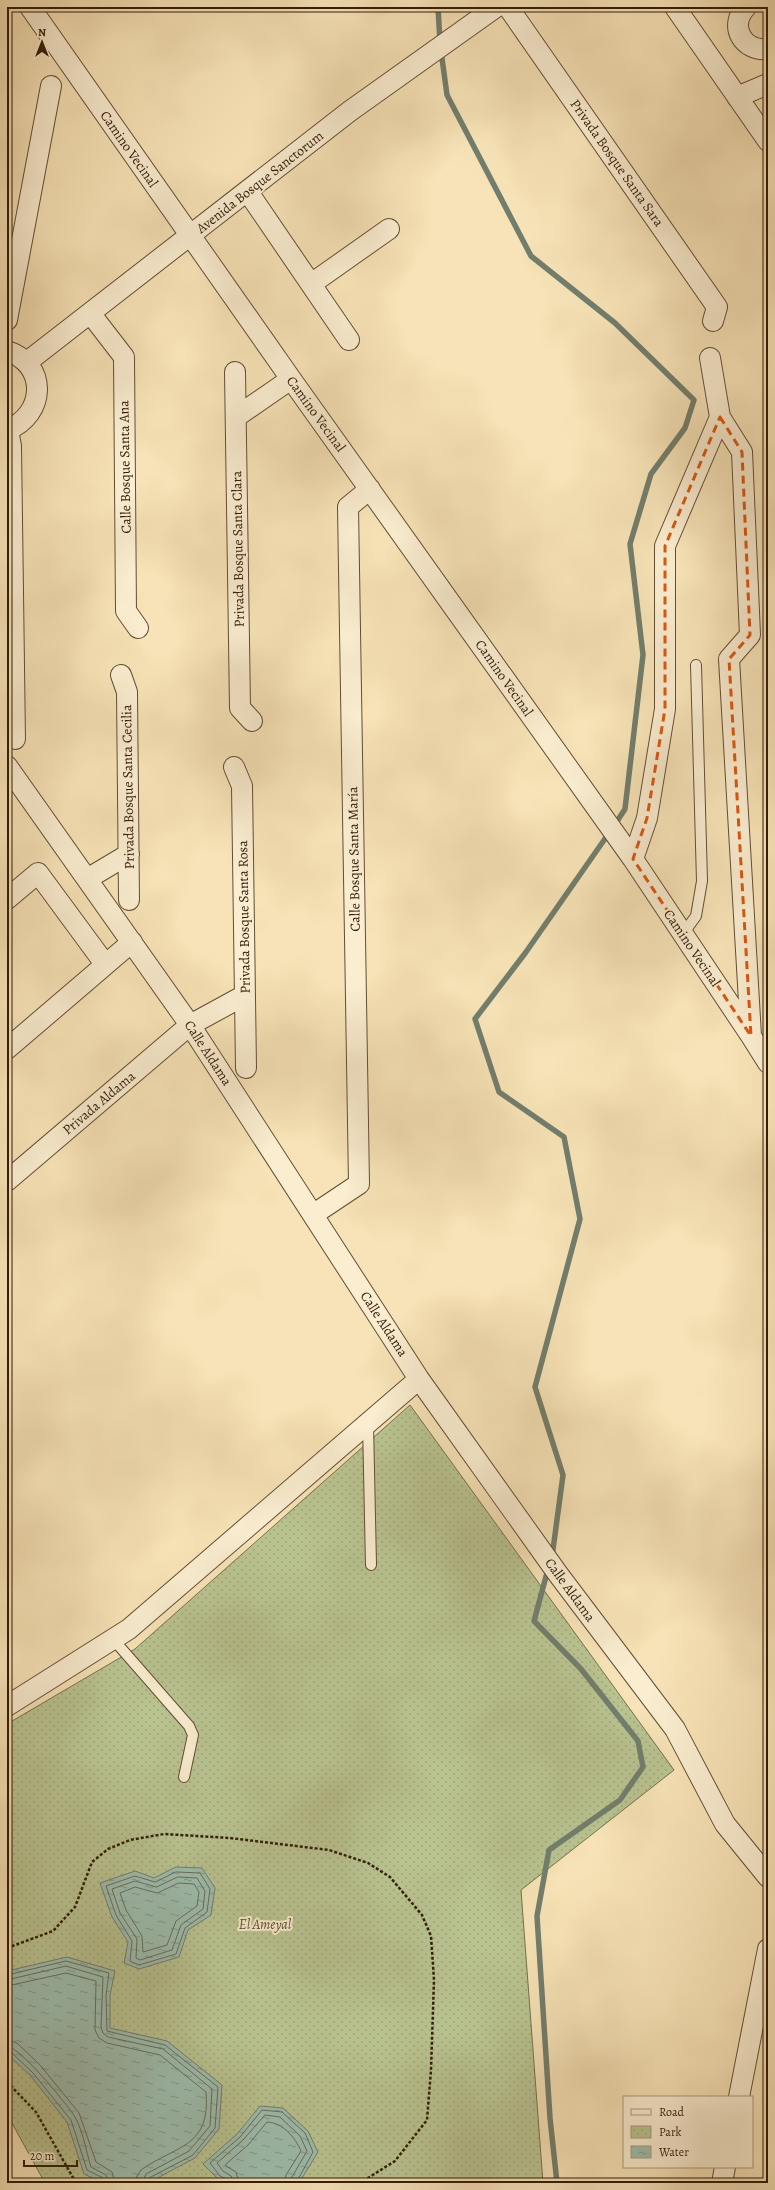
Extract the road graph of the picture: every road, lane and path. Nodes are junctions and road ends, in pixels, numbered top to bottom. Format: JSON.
{"nodes":[{"id":1,"x":30,"y":7,"type":"edge"},
{"id":2,"x":496,"y":7,"type":"edge"},
{"id":3,"x":508,"y":7,"type":"edge"},
{"id":4,"x":675,"y":7,"type":"edge"},
{"id":5,"x":746,"y":7,"type":"edge"},
{"id":6,"x":768,"y":49,"type":"edge"},
{"id":7,"x":768,"y":84,"type":"edge"},
{"id":8,"x":51,"y":86,"type":"dead end"},
{"id":9,"x":737,"y":97,"type":"junction"},
{"id":10,"x":768,"y":141,"type":"edge"},
{"id":11,"x":248,"y":192,"type":"junction"},
{"id":12,"x":389,"y":229,"type":"dead end"},
{"id":13,"x":191,"y":236,"type":"junction"},
{"id":14,"x":311,"y":284,"type":"junction"},
{"id":15,"x":90,"y":313,"type":"junction"},
{"id":16,"x":7,"y":320,"type":"edge"},
{"id":17,"x":713,"y":321,"type":"dead end"},
{"id":18,"x":349,"y":340,"type":"dead end"},
{"id":19,"x":7,"y":351,"type":"edge"},
{"id":20,"x":710,"y":358,"type":"dead end"},
{"id":21,"x":27,"y":362,"type":"junction"},
{"id":22,"x":235,"y":372,"type":"dead end"},
{"id":23,"x":291,"y":379,"type":"junction"},
{"id":24,"x":236,"y":417,"type":"junction"},
{"id":25,"x":720,"y":418,"type":"junction"},
{"id":26,"x":9,"y":435,"type":"edge"},
{"id":27,"x":370,"y":489,"type":"junction"},
{"id":28,"x":138,"y":628,"type":"dead end"},
{"id":29,"x":696,"y":665,"type":"dead end"},
{"id":30,"x":121,"y":675,"type":"dead end"},
{"id":31,"x":252,"y":721,"type":"dead end"},
{"id":32,"x":15,"y":739,"type":"dead end"},
{"id":33,"x":7,"y":766,"type":"edge"},
{"id":34,"x":234,"y":767,"type":"dead end"},
{"id":35,"x":129,"y":854,"type":"junction"},
{"id":36,"x":633,"y":859,"type":"junction"},
{"id":37,"x":87,"y":879,"type":"junction"},
{"id":38,"x":7,"y":899,"type":"edge"},
{"id":39,"x":129,"y":900,"type":"dead end"},
{"id":40,"x":683,"y":934,"type":"junction"},
{"id":41,"x":119,"y":952,"type":"junction"},
{"id":42,"x":245,"y":995,"type":"junction"},
{"id":43,"x":190,"y":1026,"type":"junction"},
{"id":44,"x":751,"y":1036,"type":"junction"},
{"id":45,"x":7,"y":1049,"type":"edge"},
{"id":46,"x":768,"y":1063,"type":"edge"},
{"id":47,"x":246,"y":1068,"type":"dead end"},
{"id":48,"x":7,"y":1181,"type":"edge"},
{"id":49,"x":314,"y":1214,"type":"junction"},
{"id":50,"x":419,"y":1379,"type":"junction"},
{"id":51,"x":368,"y":1423,"type":"junction"},
{"id":52,"x":371,"y":1565,"type":"dead end"},
{"id":53,"x":113,"y":1639,"type":"junction"},
{"id":54,"x":7,"y":1706,"type":"edge"},
{"id":55,"x":184,"y":1778,"type":"dead end"},
{"id":56,"x":768,"y":1877,"type":"edge"},
{"id":57,"x":7,"y":1948,"type":"edge"},
{"id":58,"x":768,"y":1949,"type":"edge"},
{"id":59,"x":7,"y":2082,"type":"edge"},
{"id":60,"x":739,"y":2096,"type":"edge"},
{"id":61,"x":725,"y":2168,"type":"edge"},
{"id":62,"x":76,"y":2183,"type":"edge"},
{"id":63,"x":360,"y":2183,"type":"edge"},
{"id":64,"x":722,"y":2183,"type":"edge"}],
"edges":[{"from":1,"to":13,"type":"street","name":"Camino Vecinal"},
{"from":2,"to":11,"type":"street","name":"Avenida Bosque Sanctorum"},
{"from":3,"to":17,"type":"street","name":"Privada Bosque Santa Sara"},
{"from":4,"to":9,"type":"street"},
{"from":5,"to":6,"type":"street"},
{"from":7,"to":9,"type":"street"},
{"from":8,"to":16,"type":"street"},
{"from":9,"to":10,"type":"street"},
{"from":11,"to":13,"type":"street","name":"Avenida Bosque Sanctorum"},
{"from":11,"to":14,"type":"street"},
{"from":12,"to":14,"type":"street"},
{"from":13,"to":15,"type":"street","name":"Avenida Bosque Sanctorum"},
{"from":13,"to":23,"type":"street","name":"Camino Vecinal"},
{"from":14,"to":18,"type":"street"},
{"from":15,"to":21,"type":"street","name":"Avenida Bosque Sanctorum"},
{"from":15,"to":28,"type":"street","name":"Calle Bosque Santa Ana"},
{"from":19,"to":21,"type":"street"},
{"from":20,"to":25,"type":"street"},
{"from":21,"to":26,"type":"street"},
{"from":22,"to":24,"type":"street","name":"Privada Bosque Santa Clara"},
{"from":23,"to":24,"type":"street"},
{"from":23,"to":27,"type":"street","name":"Camino Vecinal"},
{"from":24,"to":31,"type":"street","name":"Privada Bosque Santa Clara"},
{"from":25,"to":36,"type":"street"},
{"from":25,"to":44,"type":"street"},
{"from":26,"to":32,"type":"street"},
{"from":27,"to":36,"type":"street","name":"Camino Vecinal"},
{"from":27,"to":49,"type":"street","name":"Calle Bosque Santa María"},
{"from":29,"to":40,"type":"lane"},
{"from":30,"to":35,"type":"street","name":"Privada Bosque Santa Cecilia"},
{"from":33,"to":37,"type":"street","name":"Calle Aldama"},
{"from":34,"to":42,"type":"street","name":"Privada Bosque Santa Rosa"},
{"from":35,"to":37,"type":"street"},
{"from":35,"to":39,"type":"street","name":"Privada Bosque Santa Cecilia"},
{"from":36,"to":40,"type":"street","name":"Camino Vecinal"},
{"from":37,"to":41,"type":"street","name":"Calle Aldama"},
{"from":38,"to":41,"type":"street"},
{"from":40,"to":44,"type":"street","name":"Camino Vecinal"},
{"from":41,"to":43,"type":"street","name":"Calle Aldama"},
{"from":41,"to":45,"type":"street"},
{"from":42,"to":43,"type":"street","name":"Privada Aldama"},
{"from":42,"to":47,"type":"street","name":"Privada Bosque Santa Rosa"},
{"from":43,"to":48,"type":"street","name":"Privada Aldama"},
{"from":43,"to":49,"type":"street","name":"Calle Aldama"},
{"from":44,"to":46,"type":"street","name":"Camino Vecinal"},
{"from":49,"to":50,"type":"street","name":"Calle Aldama"},
{"from":50,"to":51,"type":"street"},
{"from":50,"to":56,"type":"street","name":"Calle Aldama"},
{"from":51,"to":52,"type":"lane"},
{"from":51,"to":53,"type":"street"},
{"from":53,"to":54,"type":"street"},
{"from":53,"to":55,"type":"lane"},
{"from":57,"to":63,"type":"path"},
{"from":58,"to":60,"type":"street"},
{"from":59,"to":62,"type":"path"},
{"from":61,"to":64,"type":"street"}]}
